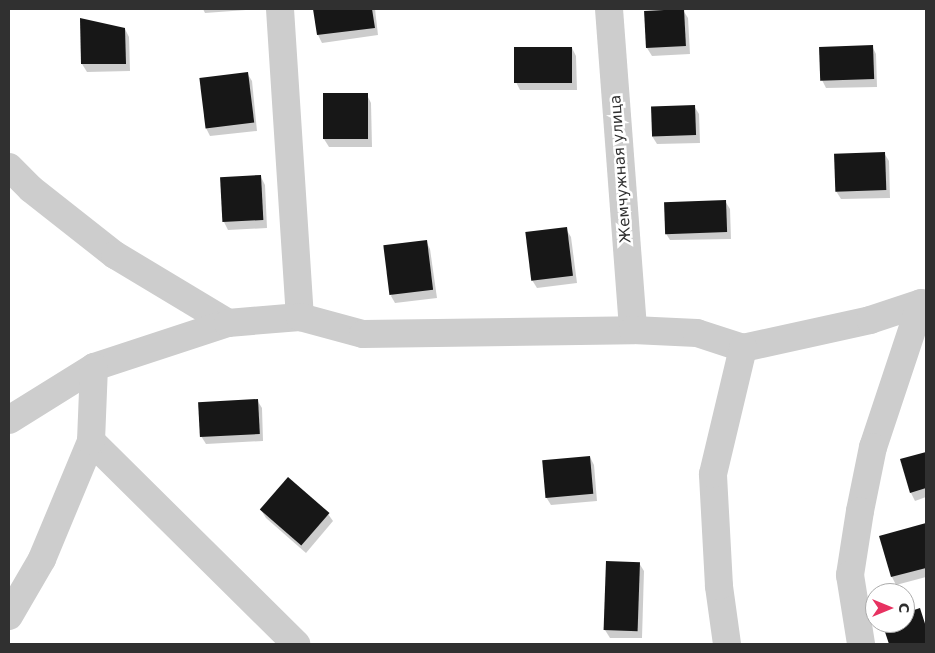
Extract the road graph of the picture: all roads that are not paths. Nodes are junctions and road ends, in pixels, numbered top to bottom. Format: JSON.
{"nodes":[{"id":1,"x":280,"y":9,"type":"edge"},
{"id":2,"x":609,"y":9,"type":"edge"},
{"id":3,"x":9,"y":167,"type":"edge"},
{"id":4,"x":925,"y":299,"type":"edge"},
{"id":5,"x":300,"y":317,"type":"junction"},
{"id":6,"x":228,"y":323,"type":"junction"},
{"id":7,"x":633,"y":330,"type":"junction"},
{"id":8,"x":743,"y":348,"type":"junction"},
{"id":9,"x":94,"y":367,"type":"junction"},
{"id":10,"x":9,"y":420,"type":"edge"},
{"id":11,"x":91,"y":441,"type":"junction"},
{"id":12,"x":9,"y":616,"type":"edge"},
{"id":13,"x":296,"y":644,"type":"edge"},
{"id":14,"x":727,"y":644,"type":"edge"},
{"id":15,"x":861,"y":644,"type":"edge"}],
"edges":[{"from":1,"to":5,"type":"street"},
{"from":2,"to":7,"type":"street","name":"Жемчужная улица"},
{"from":3,"to":6,"type":"street"},
{"from":4,"to":8,"type":"street"},
{"from":4,"to":15,"type":"street"},
{"from":5,"to":6,"type":"street"},
{"from":5,"to":7,"type":"street"},
{"from":6,"to":9,"type":"street"},
{"from":7,"to":8,"type":"street"},
{"from":8,"to":14,"type":"street"},
{"from":9,"to":10,"type":"street"},
{"from":9,"to":11,"type":"street"},
{"from":11,"to":12,"type":"street"},
{"from":11,"to":13,"type":"street"}]}
